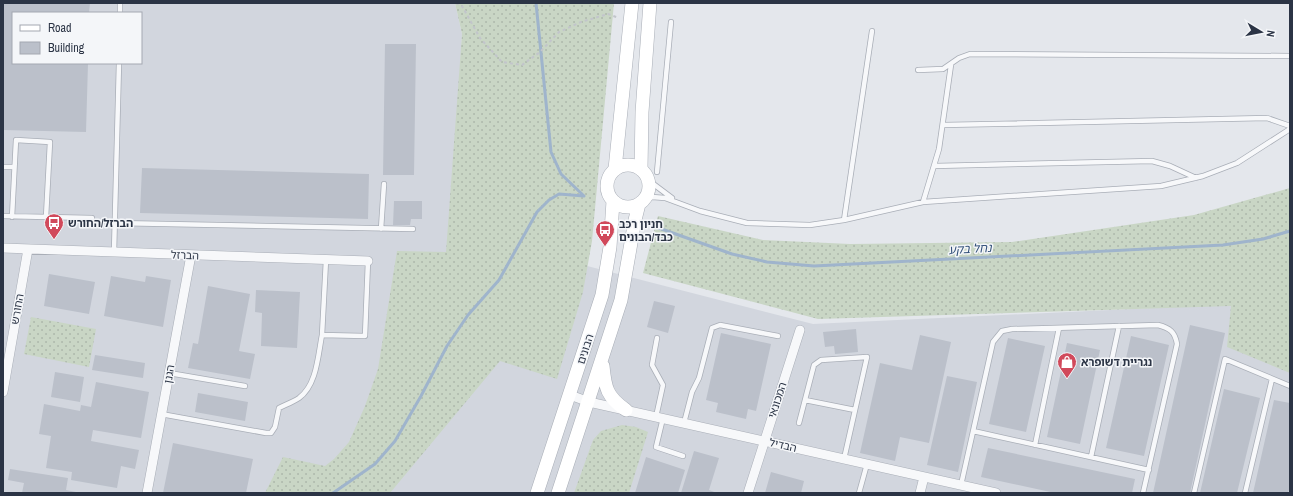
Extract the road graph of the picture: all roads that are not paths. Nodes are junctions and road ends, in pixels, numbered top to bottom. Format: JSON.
{"nodes":[{"id":1,"x":632,"y":3,"type":"edge"},
{"id":2,"x":650,"y":3,"type":"edge"},
{"id":3,"x":671,"y":22,"type":"dead end"},
{"id":4,"x":872,"y":32,"type":"dead end"},
{"id":5,"x":1290,"y":56,"type":"edge"},
{"id":6,"x":119,"y":64,"type":"edge"},
{"id":7,"x":951,"y":65,"type":"junction"},
{"id":8,"x":918,"y":70,"type":"dead end"},
{"id":9,"x":943,"y":125,"type":"junction"},
{"id":10,"x":1290,"y":128,"type":"edge"},
{"id":11,"x":934,"y":166,"type":"junction"},
{"id":12,"x":3,"y":167,"type":"edge"},
{"id":13,"x":14,"y":167,"type":"junction"},
{"id":14,"x":615,"y":169,"type":"junction"},
{"id":15,"x":641,"y":169,"type":"junction"},
{"id":16,"x":653,"y":176,"type":"junction"},
{"id":17,"x":1196,"y":178,"type":"junction"},
{"id":18,"x":384,"y":184,"type":"dead end"},
{"id":19,"x":613,"y":201,"type":"junction"},
{"id":20,"x":642,"y":201,"type":"junction"},
{"id":21,"x":678,"y":202,"type":"junction"},
{"id":22,"x":922,"y":202,"type":"junction"},
{"id":23,"x":3,"y":216,"type":"edge"},
{"id":24,"x":12,"y":217,"type":"junction"},
{"id":25,"x":46,"y":217,"type":"junction"},
{"id":26,"x":92,"y":218,"type":"dead end"},
{"id":27,"x":844,"y":220,"type":"junction"},
{"id":28,"x":115,"y":223,"type":"junction"},
{"id":29,"x":381,"y":229,"type":"junction"},
{"id":30,"x":413,"y":229,"type":"dead end"},
{"id":31,"x":3,"y":248,"type":"edge"},
{"id":32,"x":28,"y":249,"type":"junction"},
{"id":33,"x":114,"y":252,"type":"junction"},
{"id":34,"x":191,"y":255,"type":"junction"},
{"id":35,"x":326,"y":260,"type":"junction"},
{"id":36,"x":368,"y":261,"type":"joint"},
{"id":37,"x":1120,"y":326,"type":"junction"},
{"id":38,"x":1059,"y":328,"type":"junction"},
{"id":39,"x":800,"y":330,"type":"dead end"},
{"id":40,"x":322,"y":335,"type":"junction"},
{"id":41,"x":778,"y":336,"type":"dead end"},
{"id":42,"x":656,"y":338,"type":"dead end"},
{"id":43,"x":603,"y":359,"type":"junction"},
{"id":44,"x":6,"y":360,"type":"edge"},
{"id":45,"x":169,"y":373,"type":"junction"},
{"id":46,"x":1272,"y":379,"type":"junction"},
{"id":47,"x":245,"y":386,"type":"dead end"},
{"id":48,"x":1290,"y":386,"type":"edge"},
{"id":49,"x":3,"y":392,"type":"edge"},
{"id":50,"x":570,"y":395,"type":"junction"},
{"id":51,"x":805,"y":400,"type":"junction"},
{"id":52,"x":589,"y":402,"type":"junction"},
{"id":53,"x":626,"y":410,"type":"junction"},
{"id":54,"x":855,"y":410,"type":"junction"},
{"id":55,"x":161,"y":414,"type":"junction"},
{"id":56,"x":660,"y":418,"type":"junction"},
{"id":57,"x":684,"y":423,"type":"junction"},
{"id":58,"x":798,"y":423,"type":"dead end"},
{"id":59,"x":973,"y":431,"type":"junction"},
{"id":60,"x":764,"y":441,"type":"junction"},
{"id":61,"x":1035,"y":445,"type":"junction"},
{"id":62,"x":683,"y":456,"type":"dead end"},
{"id":63,"x":1091,"y":457,"type":"junction"},
{"id":64,"x":844,"y":459,"type":"junction"},
{"id":65,"x":867,"y":464,"type":"junction"},
{"id":66,"x":1149,"y":470,"type":"junction"},
{"id":67,"x":924,"y":477,"type":"junction"},
{"id":68,"x":961,"y":485,"type":"junction"},
{"id":69,"x":147,"y":493,"type":"edge"},
{"id":70,"x":537,"y":493,"type":"edge"},
{"id":71,"x":558,"y":493,"type":"edge"},
{"id":72,"x":748,"y":493,"type":"edge"},
{"id":73,"x":859,"y":493,"type":"edge"},
{"id":74,"x":920,"y":493,"type":"edge"},
{"id":75,"x":996,"y":493,"type":"edge"},
{"id":76,"x":1144,"y":493,"type":"edge"},
{"id":77,"x":1194,"y":493,"type":"edge"},
{"id":78,"x":1245,"y":493,"type":"edge"}],
"edges":[{"from":1,"to":14,"type":"street"},
{"from":2,"to":15,"type":"street"},
{"from":3,"to":16,"type":"lane"},
{"from":4,"to":27,"type":"lane"},
{"from":5,"to":7,"type":"lane"},
{"from":6,"to":28,"type":"lane"},
{"from":7,"to":8,"type":"lane"},
{"from":7,"to":9,"type":"lane"},
{"from":9,"to":10,"type":"lane"},
{"from":9,"to":11,"type":"lane"},
{"from":10,"to":17,"type":"lane"},
{"from":11,"to":17,"type":"lane"},
{"from":11,"to":22,"type":"lane"},
{"from":12,"to":13,"type":"lane"},
{"from":13,"to":24,"type":"lane"},
{"from":13,"to":25,"type":"lane"},
{"from":14,"to":15,"type":"street"},
{"from":14,"to":19,"type":"street"},
{"from":15,"to":16,"type":"street"},
{"from":16,"to":20,"type":"street"},
{"from":16,"to":21,"type":"lane"},
{"from":17,"to":22,"type":"lane"},
{"from":18,"to":29,"type":"lane"},
{"from":19,"to":20,"type":"street"},
{"from":19,"to":50,"type":"street","name":"הבונים"},
{"from":20,"to":21,"type":"lane"},
{"from":20,"to":43,"type":"street","name":"הבונים"},
{"from":21,"to":27,"type":"lane"},
{"from":22,"to":27,"type":"lane"},
{"from":23,"to":24,"type":"lane"},
{"from":24,"to":25,"type":"lane"},
{"from":25,"to":26,"type":"lane"},
{"from":28,"to":29,"type":"lane"},
{"from":28,"to":33,"type":"lane"},
{"from":29,"to":30,"type":"lane"},
{"from":31,"to":32,"type":"street","name":"הברזל"},
{"from":32,"to":33,"type":"street","name":"הברזל"},
{"from":32,"to":44,"type":"street","name":"החורש"},
{"from":33,"to":34,"type":"street","name":"הברזל"},
{"from":34,"to":35,"type":"street","name":"הברזל"},
{"from":34,"to":45,"type":"street","name":"הגנן"},
{"from":35,"to":36,"type":"street","name":"הברזל"},
{"from":35,"to":40,"type":"lane"},
{"from":36,"to":40,"type":"lane"},
{"from":37,"to":38,"type":"lane"},
{"from":37,"to":63,"type":"lane"},
{"from":37,"to":66,"type":"lane"},
{"from":38,"to":59,"type":"lane"},
{"from":38,"to":61,"type":"lane"},
{"from":39,"to":60,"type":"street","name":"המכונאי"},
{"from":40,"to":55,"type":"lane"},
{"from":41,"to":57,"type":"lane"},
{"from":42,"to":56,"type":"lane"},
{"from":43,"to":52,"type":"street","name":"הבונים"},
{"from":43,"to":53,"type":"street"},
{"from":44,"to":49,"type":"street","name":"החורש"},
{"from":45,"to":47,"type":"lane"},
{"from":45,"to":55,"type":"street","name":"הגנן"},
{"from":46,"to":48,"type":"lane"},
{"from":46,"to":77,"type":"lane"},
{"from":46,"to":78,"type":"lane"},
{"from":50,"to":52,"type":"street","name":"הבדיל"},
{"from":50,"to":70,"type":"street","name":"הבונים"},
{"from":51,"to":54,"type":"lane"},
{"from":51,"to":54,"type":"lane"},
{"from":51,"to":58,"type":"lane"},
{"from":52,"to":53,"type":"street","name":"הבדיל"},
{"from":52,"to":71,"type":"street","name":"הבונים"},
{"from":53,"to":56,"type":"street","name":"הבדיל"},
{"from":54,"to":64,"type":"lane"},
{"from":55,"to":69,"type":"street","name":"הגנן"},
{"from":56,"to":57,"type":"street","name":"הבדיל"},
{"from":56,"to":62,"type":"lane"},
{"from":57,"to":60,"type":"street","name":"הבדיל"},
{"from":59,"to":61,"type":"lane"},
{"from":59,"to":68,"type":"lane"},
{"from":60,"to":64,"type":"street","name":"הבדיל"},
{"from":60,"to":72,"type":"street","name":"המכונאי"},
{"from":61,"to":63,"type":"lane"},
{"from":63,"to":66,"type":"lane"},
{"from":64,"to":65,"type":"street","name":"הבדיל"},
{"from":65,"to":67,"type":"street","name":"הבדיל"},
{"from":65,"to":73,"type":"lane"},
{"from":66,"to":76,"type":"lane"},
{"from":67,"to":68,"type":"street","name":"הבדיל"},
{"from":67,"to":74,"type":"street"},
{"from":68,"to":75,"type":"street","name":"הבדיל"}]}
